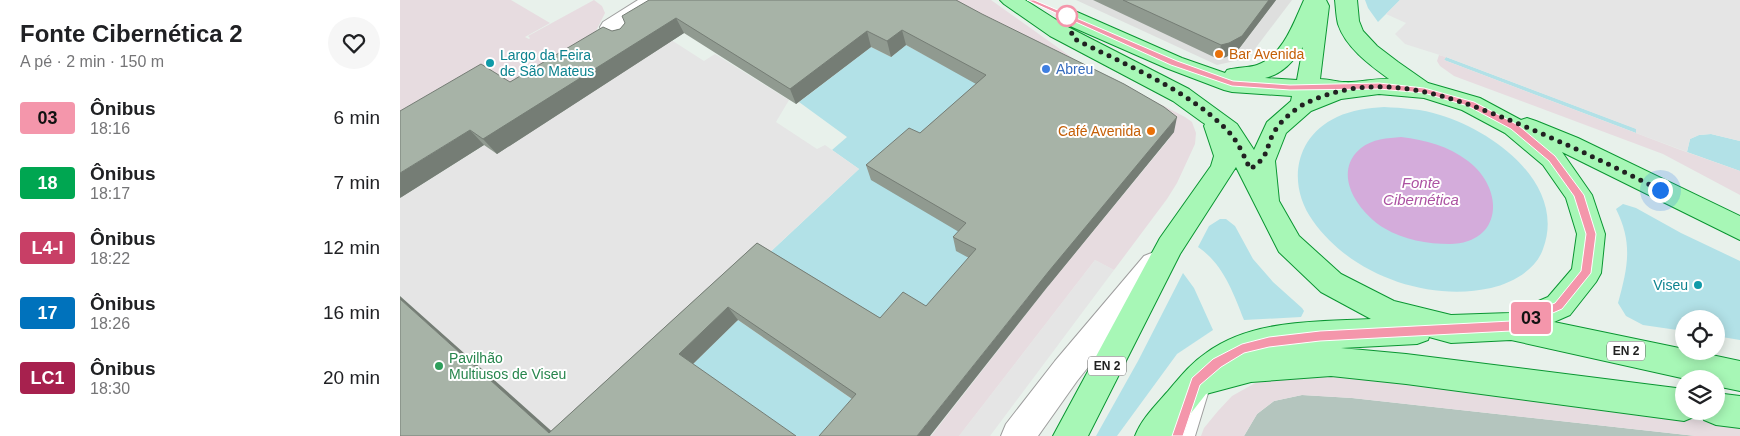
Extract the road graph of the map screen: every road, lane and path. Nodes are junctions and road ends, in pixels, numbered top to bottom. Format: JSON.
{"nodes":[{"id":1,"x":1012,"y":0,"type":"edge"},
{"id":2,"x":1031,"y":0,"type":"edge"},
{"id":3,"x":1317,"y":0,"type":"edge"},
{"id":4,"x":1346,"y":0,"type":"edge"},
{"id":5,"x":641,"y":2,"type":"edge"},
{"id":6,"x":621,"y":37,"type":"edge"},
{"id":7,"x":1201,"y":74,"type":"junction"},
{"id":8,"x":1424,"y":90,"type":"junction"},
{"id":9,"x":1305,"y":96,"type":"junction"},
{"id":10,"x":1471,"y":104,"type":"junction"},
{"id":11,"x":1211,"y":116,"type":"junction"},
{"id":12,"x":1256,"y":165,"type":"junction"},
{"id":13,"x":1189,"y":219,"type":"junction"},
{"id":14,"x":1740,"y":229,"type":"edge"},
{"id":15,"x":1170,"y":246,"type":"junction"},
{"id":16,"x":1511,"y":326,"type":"junction"},
{"id":17,"x":1451,"y":329,"type":"junction"},
{"id":18,"x":1740,"y":376,"type":"edge"},
{"id":19,"x":1196,"y":382,"type":"junction"},
{"id":20,"x":1675,"y":404,"type":"edge"},
{"id":21,"x":1725,"y":410,"type":"edge"},
{"id":22,"x":1740,"y":412,"type":"edge"},
{"id":23,"x":1018,"y":436,"type":"edge"},
{"id":24,"x":1070,"y":436,"type":"edge"},
{"id":25,"x":1152,"y":436,"type":"edge"},
{"id":26,"x":1178,"y":436,"type":"edge"}],
"edges":[{"from":1,"to":11,"type":"main road"},
{"from":2,"to":7,"type":"main road"},
{"from":3,"to":7,"type":"main road"},
{"from":3,"to":9,"type":"main road"},
{"from":4,"to":8,"type":"main road"},
{"from":5,"to":6,"type":"street"},
{"from":7,"to":9,"type":"main road"},
{"from":8,"to":9,"type":"main road"},
{"from":8,"to":10,"type":"main road"},
{"from":9,"to":12,"type":"main road"},
{"from":10,"to":14,"type":"main road"},
{"from":10,"to":16,"type":"main road"},
{"from":11,"to":12,"type":"main road"},
{"from":11,"to":13,"type":"main road","number":"EN 2"},
{"from":12,"to":13,"type":"main road"},
{"from":12,"to":17,"type":"main road"},
{"from":13,"to":15,"type":"main road","number":"EN 2"},
{"from":15,"to":23,"type":"street"},
{"from":15,"to":24,"type":"main road","number":"EN 2"},
{"from":16,"to":17,"type":"main road"},
{"from":16,"to":18,"type":"main road","number":"EN 2"},
{"from":17,"to":19,"type":"main road"},
{"from":19,"to":20,"type":"main road"},
{"from":19,"to":25,"type":"main road"},
{"from":19,"to":26,"type":"street"},
{"from":21,"to":22,"type":"main road"}]}
